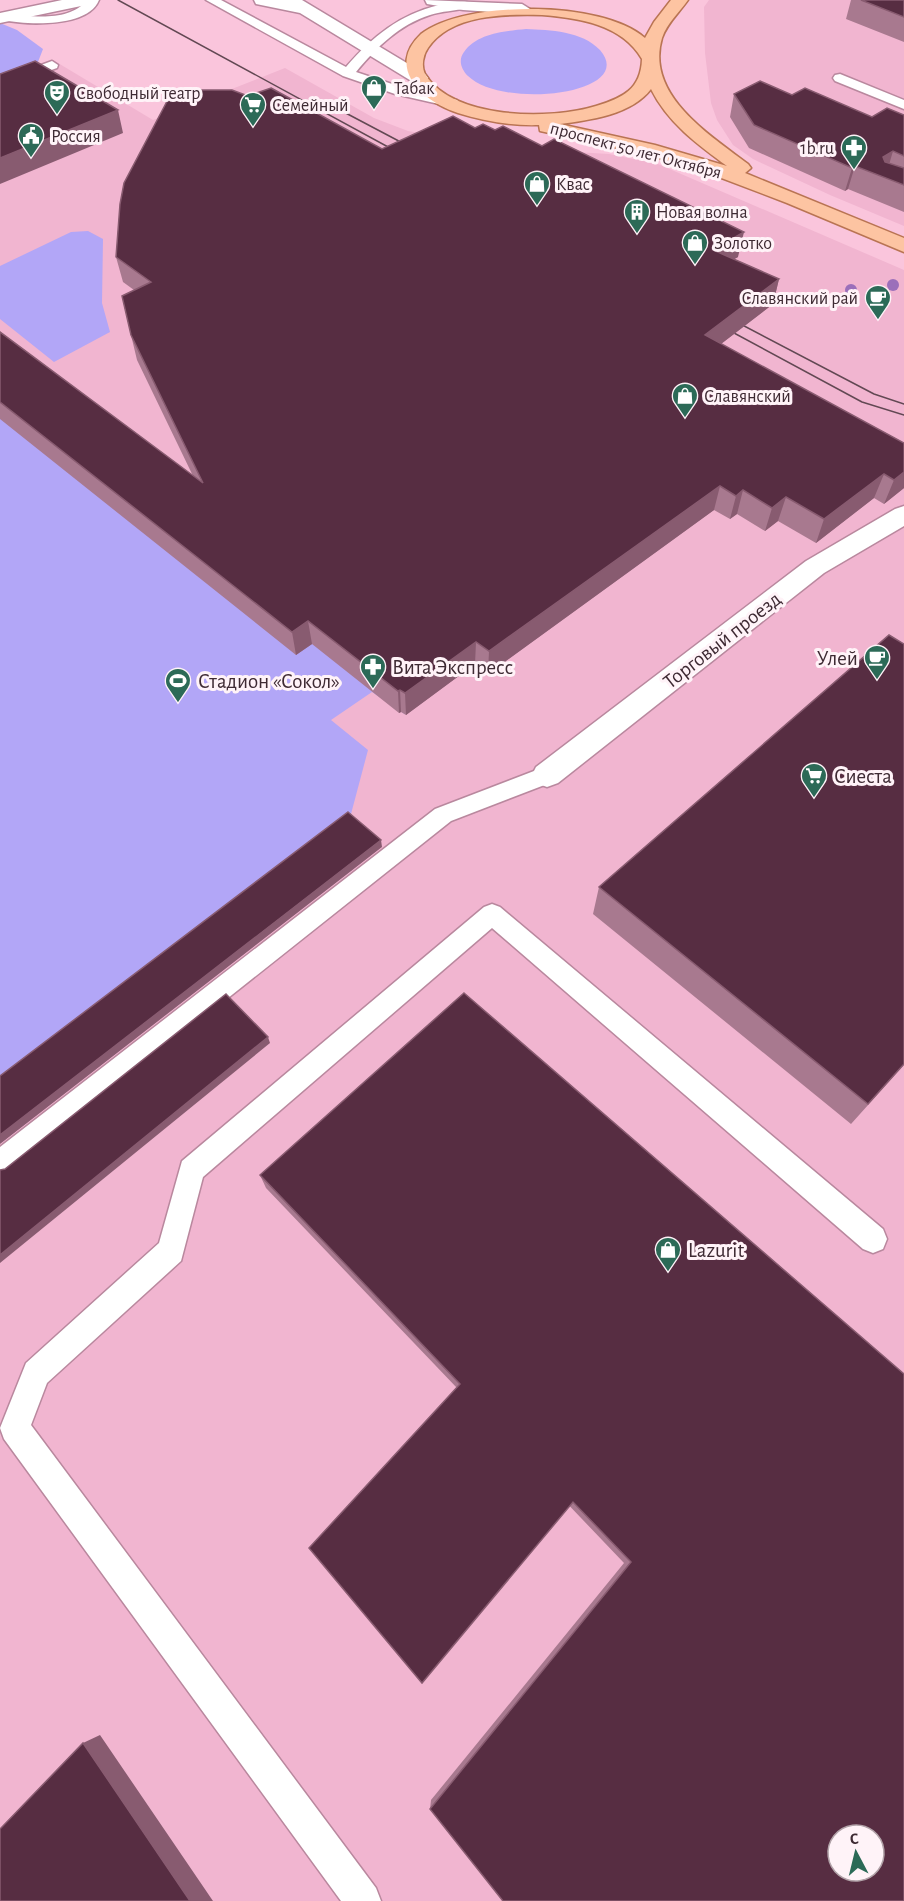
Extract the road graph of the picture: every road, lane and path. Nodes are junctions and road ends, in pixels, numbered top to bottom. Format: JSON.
{"nodes":[{"id":1,"x":86,"y":0,"type":"edge"},
{"id":2,"x":93,"y":0,"type":"edge"},
{"id":3,"x":212,"y":0,"type":"edge"},
{"id":4,"x":262,"y":0,"type":"edge"},
{"id":5,"x":433,"y":0,"type":"edge"},
{"id":6,"x":680,"y":0,"type":"edge"},
{"id":7,"x":597,"y":1,"type":"edge"},
{"id":8,"x":455,"y":3,"type":"edge"},
{"id":9,"x":297,"y":4,"type":"edge"},
{"id":10,"x":522,"y":9,"type":"junction"},
{"id":11,"x":3,"y":18,"type":"edge"},
{"id":12,"x":368,"y":49,"type":"junction"},
{"id":13,"x":652,"y":64,"type":"junction"},
{"id":14,"x":52,"y":65,"type":"dead end"},
{"id":15,"x":348,"y":73,"type":"junction"},
{"id":16,"x":419,"y":78,"type":"junction"},
{"id":17,"x":840,"y":78,"type":"dead end"},
{"id":18,"x":0,"y":84,"type":"edge"},
{"id":19,"x":452,"y":103,"type":"junction"},
{"id":20,"x":904,"y":105,"type":"edge"},
{"id":21,"x":510,"y":118,"type":"junction"},
{"id":22,"x":761,"y":185,"type":"junction"},
{"id":23,"x":904,"y":246,"type":"edge"},
{"id":24,"x":904,"y":515,"type":"edge"},
{"id":25,"x":547,"y":775,"type":"joint"},
{"id":26,"x":0,"y":1163,"type":"edge"},
{"id":27,"x":873,"y":1239,"type":"dead end"},
{"id":28,"x":363,"y":1901,"type":"edge"}],
"edges":[{"from":1,"to":11,"type":"street"},
{"from":2,"to":11,"type":"lane"},
{"from":3,"to":15,"type":"lane"},
{"from":4,"to":9,"type":"street"},
{"from":5,"to":8,"type":"street"},
{"from":6,"to":13,"type":"main road"},
{"from":7,"to":10,"type":"main road"},
{"from":8,"to":10,"type":"street"},
{"from":8,"to":12,"type":"lane"},
{"from":9,"to":12,"type":"street"},
{"from":10,"to":13,"type":"main road","name":"проспект 50 лет Октября"},
{"from":10,"to":16,"type":"main road"},
{"from":12,"to":15,"type":"lane"},
{"from":12,"to":16,"type":"street"},
{"from":13,"to":21,"type":"main road"},
{"from":13,"to":22,"type":"main road","name":"проспект 50 лет Октября"},
{"from":14,"to":18,"type":"lane"},
{"from":15,"to":19,"type":"lane"},
{"from":16,"to":19,"type":"main road"},
{"from":17,"to":20,"type":"lane"},
{"from":19,"to":21,"type":"main road"},
{"from":21,"to":22,"type":"main road","name":"проспект 50 лет Октября"},
{"from":22,"to":23,"type":"main road","name":"проспект 50 лет Октября"},
{"from":24,"to":25,"type":"street","name":"Торговый проезд"},
{"from":25,"to":26,"type":"lane"},
{"from":27,"to":28,"type":"lane"}]}
